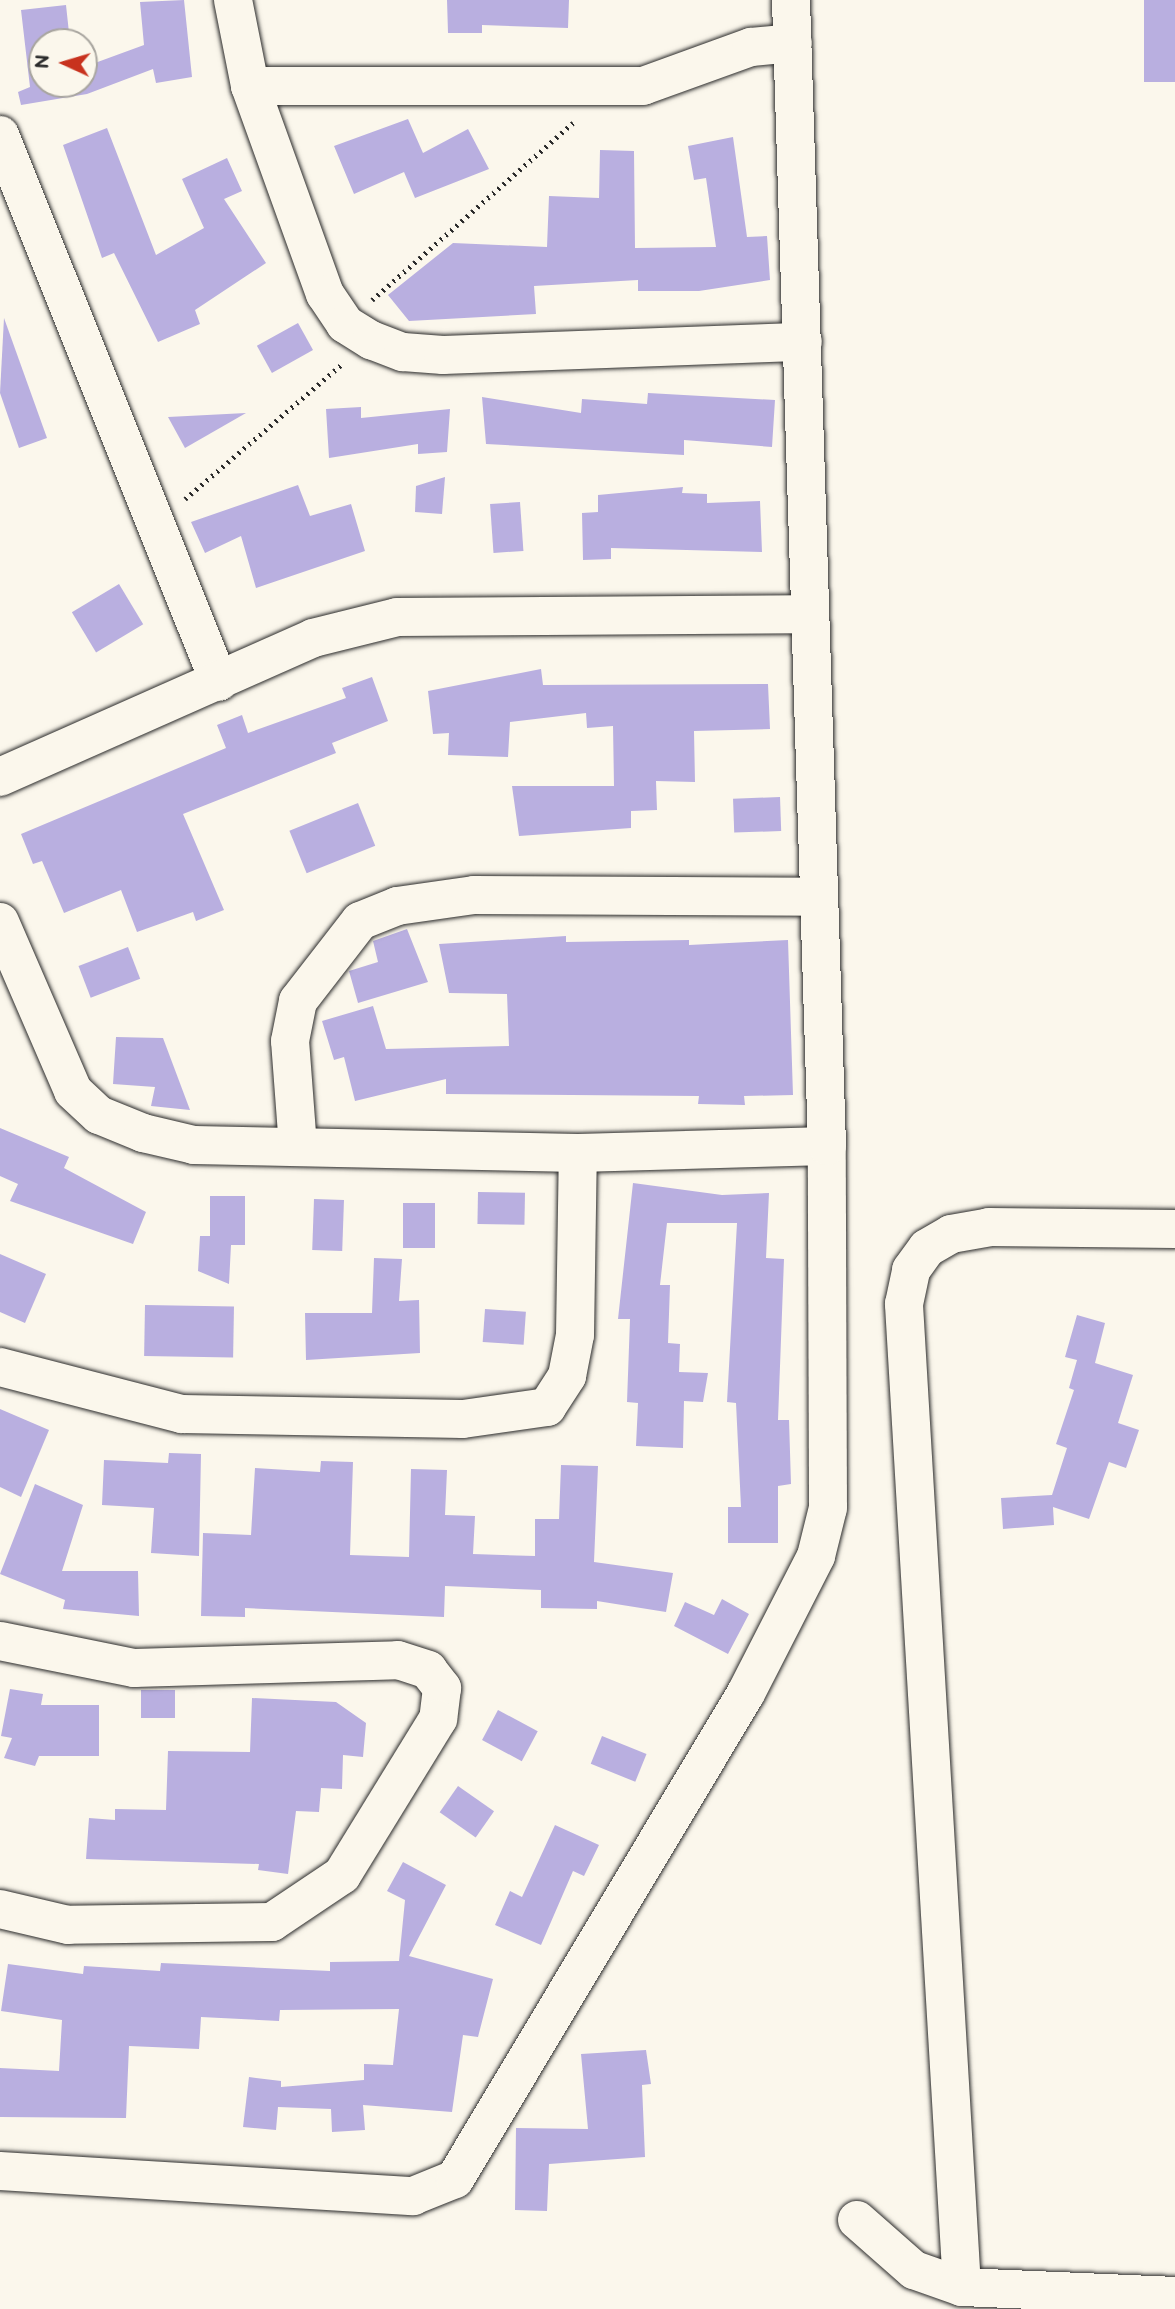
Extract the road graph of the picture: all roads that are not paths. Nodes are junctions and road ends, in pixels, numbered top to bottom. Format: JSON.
{"nodes":[{"id":1,"x":233,"y":0,"type":"edge"},
{"id":2,"x":792,"y":0,"type":"edge"},
{"id":3,"x":793,"y":43,"type":"junction"},
{"id":4,"x":250,"y":86,"type":"junction"},
{"id":5,"x":0,"y":135,"type":"edge"},
{"id":6,"x":803,"y":342,"type":"junction"},
{"id":7,"x":809,"y":614,"type":"junction"},
{"id":8,"x":219,"y":682,"type":"junction"},
{"id":9,"x":0,"y":776,"type":"edge"},
{"id":10,"x":819,"y":897,"type":"junction"},
{"id":11,"x":0,"y":922,"type":"edge"},
{"id":12,"x":827,"y":1146,"type":"junction"},
{"id":13,"x":298,"y":1147,"type":"junction"},
{"id":14,"x":579,"y":1153,"type":"junction"},
{"id":15,"x":1175,"y":1229,"type":"edge"},
{"id":16,"x":0,"y":1367,"type":"edge"},
{"id":17,"x":0,"y":1641,"type":"edge"},
{"id":18,"x":0,"y":1909,"type":"edge"},
{"id":19,"x":0,"y":2171,"type":"edge"},
{"id":20,"x":857,"y":2220,"type":"dead end"},
{"id":21,"x":962,"y":2287,"type":"junction"},
{"id":22,"x":1175,"y":2296,"type":"edge"}],
"edges":[{"from":1,"to":4,"type":"street"},
{"from":2,"to":3,"type":"street"},
{"from":3,"to":4,"type":"street"},
{"from":3,"to":6,"type":"street"},
{"from":4,"to":6,"type":"street"},
{"from":5,"to":8,"type":"street"},
{"from":6,"to":7,"type":"street"},
{"from":7,"to":8,"type":"street"},
{"from":7,"to":10,"type":"street"},
{"from":8,"to":9,"type":"street"},
{"from":10,"to":12,"type":"street"},
{"from":10,"to":13,"type":"street"},
{"from":11,"to":13,"type":"street"},
{"from":12,"to":14,"type":"street"},
{"from":12,"to":19,"type":"street"},
{"from":13,"to":14,"type":"street"},
{"from":14,"to":16,"type":"street"},
{"from":15,"to":21,"type":"street"},
{"from":17,"to":18,"type":"street"},
{"from":20,"to":21,"type":"street"},
{"from":21,"to":22,"type":"street"}]}
